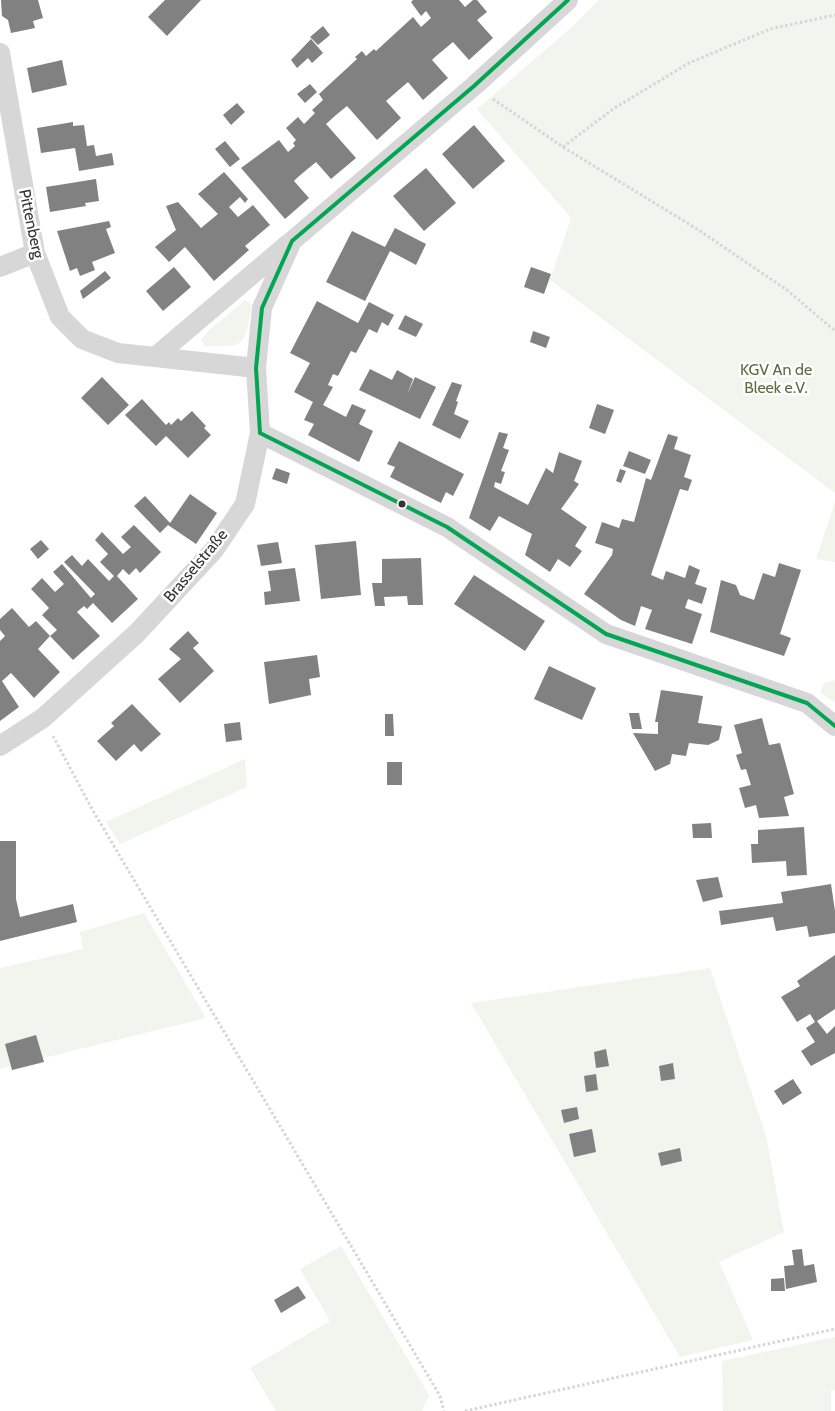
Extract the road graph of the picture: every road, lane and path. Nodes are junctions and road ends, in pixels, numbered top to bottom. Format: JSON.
{"nodes":[{"id":1,"x":568,"y":0,"type":"edge"},
{"id":2,"x":835,"y":14,"type":"edge"},
{"id":3,"x":0,"y":53,"type":"edge"},
{"id":4,"x":474,"y":86,"type":"junction"},
{"id":5,"x":563,"y":147,"type":"junction"},
{"id":6,"x":292,"y":241,"type":"junction"},
{"id":7,"x":35,"y":253,"type":"junction"},
{"id":8,"x":0,"y":267,"type":"edge"},
{"id":9,"x":835,"y":331,"type":"edge"},
{"id":10,"x":155,"y":357,"type":"junction"},
{"id":11,"x":256,"y":368,"type":"junction"},
{"id":12,"x":260,"y":433,"type":"junction"},
{"id":13,"x":43,"y":718,"type":"junction"},
{"id":14,"x":835,"y":726,"type":"edge"},
{"id":15,"x":0,"y":746,"type":"edge"},
{"id":16,"x":835,"y":1330,"type":"edge"},
{"id":17,"x":444,"y":1411,"type":"edge"},
{"id":18,"x":465,"y":1411,"type":"edge"}],
"edges":[{"from":1,"to":4,"type":"street","name":"Brasselstraße"},
{"from":2,"to":5,"type":"path"},
{"from":3,"to":7,"type":"street","name":"Pittenberg"},
{"from":4,"to":5,"type":"path"},
{"from":4,"to":6,"type":"street","name":"Brasselstraße"},
{"from":5,"to":9,"type":"path"},
{"from":6,"to":10,"type":"street"},
{"from":6,"to":11,"type":"street","name":"Brasselstraße"},
{"from":7,"to":8,"type":"street"},
{"from":7,"to":10,"type":"street","name":"Pittenberg"},
{"from":10,"to":11,"type":"street","name":"Pittenberg"},
{"from":11,"to":12,"type":"street","name":"Brasselstraße"},
{"from":12,"to":13,"type":"street","name":"Brasselstraße"},
{"from":12,"to":14,"type":"street"},
{"from":13,"to":15,"type":"street","name":"Brasselstraße"},
{"from":13,"to":17,"type":"path"},
{"from":16,"to":18,"type":"path"}]}
